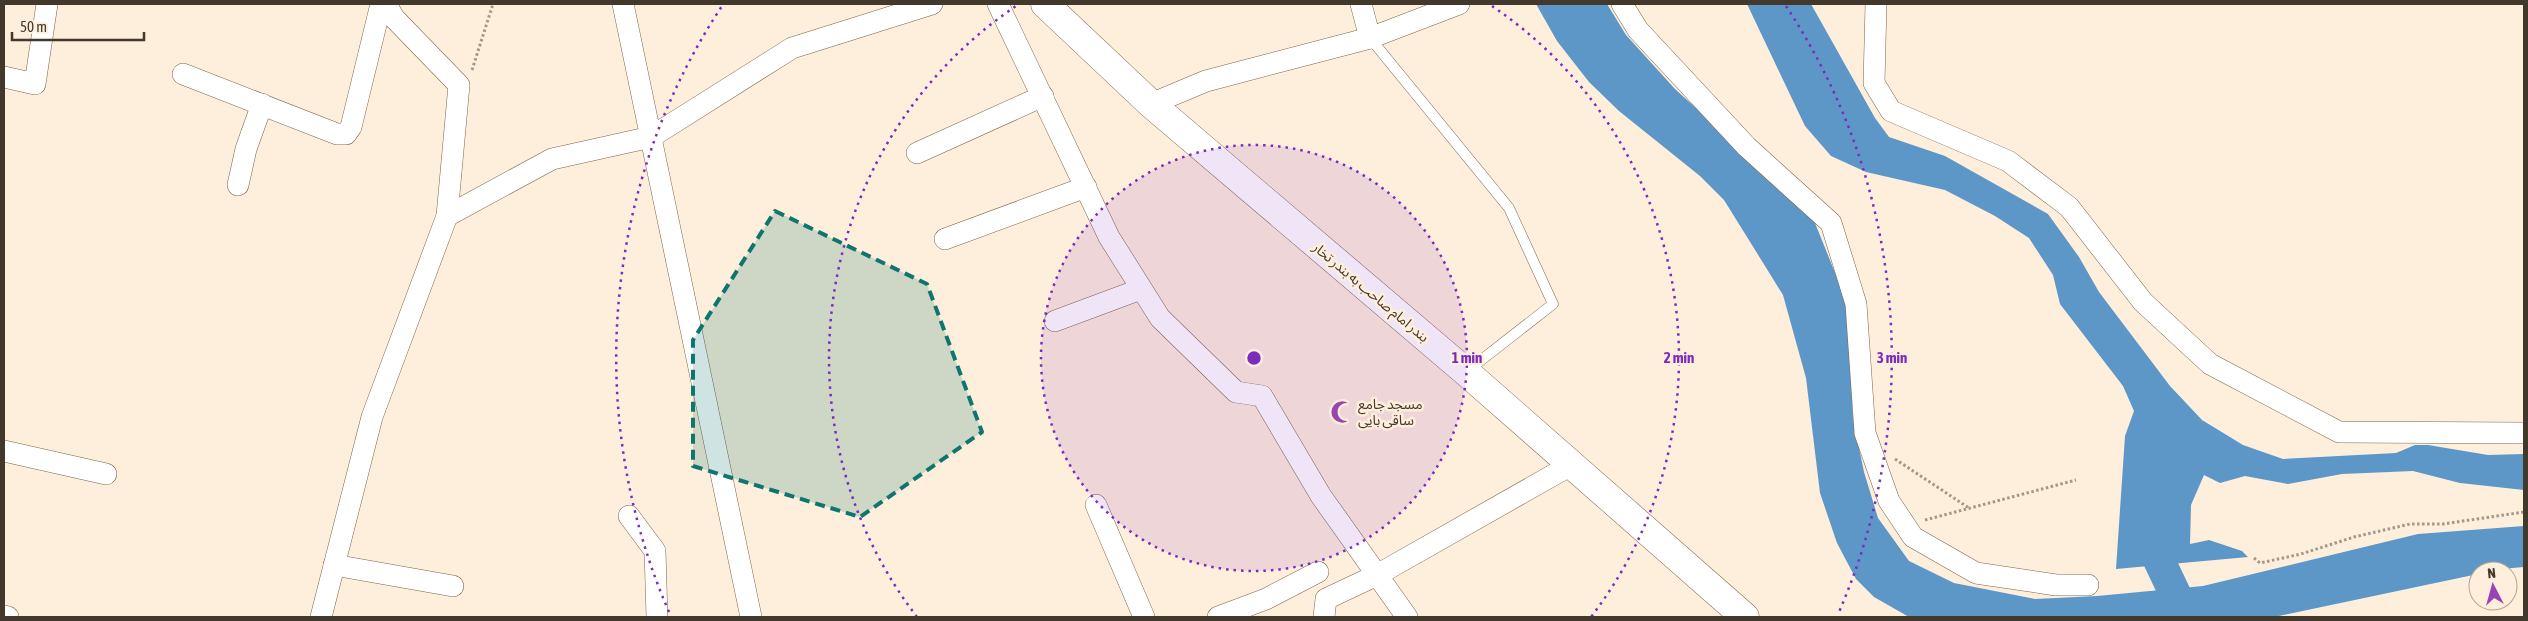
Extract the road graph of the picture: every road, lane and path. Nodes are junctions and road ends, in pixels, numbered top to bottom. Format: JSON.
{"nodes":[{"id":1,"x":47,"y":4,"type":"edge"},
{"id":2,"x":381,"y":4,"type":"edge"},
{"id":3,"x":386,"y":4,"type":"edge"},
{"id":4,"x":493,"y":4,"type":"edge"},
{"id":5,"x":623,"y":4,"type":"edge"},
{"id":6,"x":932,"y":4,"type":"edge"},
{"id":7,"x":998,"y":4,"type":"edge"},
{"id":8,"x":1045,"y":4,"type":"edge"},
{"id":9,"x":1361,"y":4,"type":"edge"},
{"id":10,"x":1459,"y":4,"type":"edge"},
{"id":11,"x":1622,"y":4,"type":"edge"},
{"id":12,"x":1876,"y":4,"type":"edge"},
{"id":13,"x":1370,"y":38,"type":"junction"},
{"id":14,"x":183,"y":74,"type":"dead end"},
{"id":15,"x":4,"y":77,"type":"edge"},
{"id":16,"x":459,"y":85,"type":"junction"},
{"id":17,"x":1043,"y":96,"type":"junction"},
{"id":18,"x":262,"y":104,"type":"junction"},
{"id":19,"x":1151,"y":104,"type":"junction"},
{"id":20,"x":651,"y":137,"type":"junction"},
{"id":21,"x":917,"y":153,"type":"dead end"},
{"id":22,"x":238,"y":185,"type":"dead end"},
{"id":23,"x":1086,"y":187,"type":"junction"},
{"id":24,"x":448,"y":216,"type":"junction"},
{"id":25,"x":945,"y":239,"type":"dead end"},
{"id":26,"x":1142,"y":288,"type":"junction"},
{"id":27,"x":1055,"y":321,"type":"dead end"},
{"id":28,"x":1466,"y":372,"type":"junction"},
{"id":29,"x":2524,"y":434,"type":"edge"},
{"id":30,"x":1867,"y":440,"type":"junction"},
{"id":31,"x":4,"y":451,"type":"edge"},
{"id":32,"x":1571,"y":465,"type":"junction"},
{"id":33,"x":106,"y":474,"type":"dead end"},
{"id":34,"x":2076,"y":480,"type":"dead end"},
{"id":35,"x":1096,"y":505,"type":"dead end"},
{"id":36,"x":1969,"y":508,"type":"junction"},
{"id":37,"x":2524,"y":512,"type":"edge"},
{"id":38,"x":629,"y":516,"type":"dead end"},
{"id":39,"x":1905,"y":525,"type":"junction"},
{"id":40,"x":2254,"y":558,"type":"dead end"},
{"id":41,"x":334,"y":566,"type":"junction"},
{"id":42,"x":1318,"y":572,"type":"dead end"},
{"id":43,"x":1378,"y":575,"type":"junction"},
{"id":44,"x":2088,"y":585,"type":"dead end"},
{"id":45,"x":454,"y":586,"type":"dead end"},
{"id":46,"x":4,"y":616,"type":"edge"},
{"id":47,"x":8,"y":617,"type":"edge"},
{"id":48,"x":321,"y":617,"type":"edge"},
{"id":49,"x":657,"y":617,"type":"edge"},
{"id":50,"x":751,"y":617,"type":"edge"},
{"id":51,"x":1144,"y":617,"type":"edge"},
{"id":52,"x":1218,"y":617,"type":"edge"},
{"id":53,"x":1324,"y":617,"type":"edge"},
{"id":54,"x":1407,"y":617,"type":"edge"},
{"id":55,"x":1745,"y":617,"type":"edge"}],
"edges":[{"from":1,"to":15,"type":"street"},
{"from":2,"to":18,"type":"street"},
{"from":3,"to":16,"type":"street"},
{"from":4,"to":16,"type":"path"},
{"from":5,"to":20,"type":"street"},
{"from":6,"to":20,"type":"street"},
{"from":7,"to":17,"type":"street"},
{"from":8,"to":19,"type":"main road","name":"بندر امام صاحب به بندر تخار"},
{"from":9,"to":13,"type":"street"},
{"from":10,"to":13,"type":"street"},
{"from":11,"to":30,"type":"street"},
{"from":12,"to":29,"type":"street"},
{"from":13,"to":19,"type":"street"},
{"from":13,"to":28,"type":"lane"},
{"from":14,"to":18,"type":"street"},
{"from":16,"to":24,"type":"street"},
{"from":17,"to":21,"type":"street"},
{"from":17,"to":23,"type":"street"},
{"from":18,"to":22,"type":"street"},
{"from":19,"to":28,"type":"main road","name":"بندر امام صاحب به بندر تخار"},
{"from":20,"to":24,"type":"street"},
{"from":20,"to":50,"type":"street"},
{"from":23,"to":25,"type":"street"},
{"from":23,"to":26,"type":"street"},
{"from":24,"to":41,"type":"street"},
{"from":26,"to":27,"type":"street"},
{"from":26,"to":43,"type":"street"},
{"from":28,"to":32,"type":"main road","name":"بندر امام صاحب به بندر تخار"},
{"from":30,"to":36,"type":"path"},
{"from":30,"to":39,"type":"street"},
{"from":31,"to":33,"type":"street"},
{"from":32,"to":43,"type":"street"},
{"from":32,"to":55,"type":"main road","name":"بندر امام صاحب به بندر تخار"},
{"from":34,"to":36,"type":"path"},
{"from":35,"to":51,"type":"street"},
{"from":36,"to":39,"type":"path"},
{"from":37,"to":40,"type":"path"},
{"from":38,"to":49,"type":"street"},
{"from":39,"to":44,"type":"street"},
{"from":41,"to":45,"type":"street"},
{"from":41,"to":48,"type":"street"},
{"from":42,"to":52,"type":"street"},
{"from":43,"to":53,"type":"street"},
{"from":43,"to":54,"type":"street"},
{"from":46,"to":47,"type":"street"}]}
